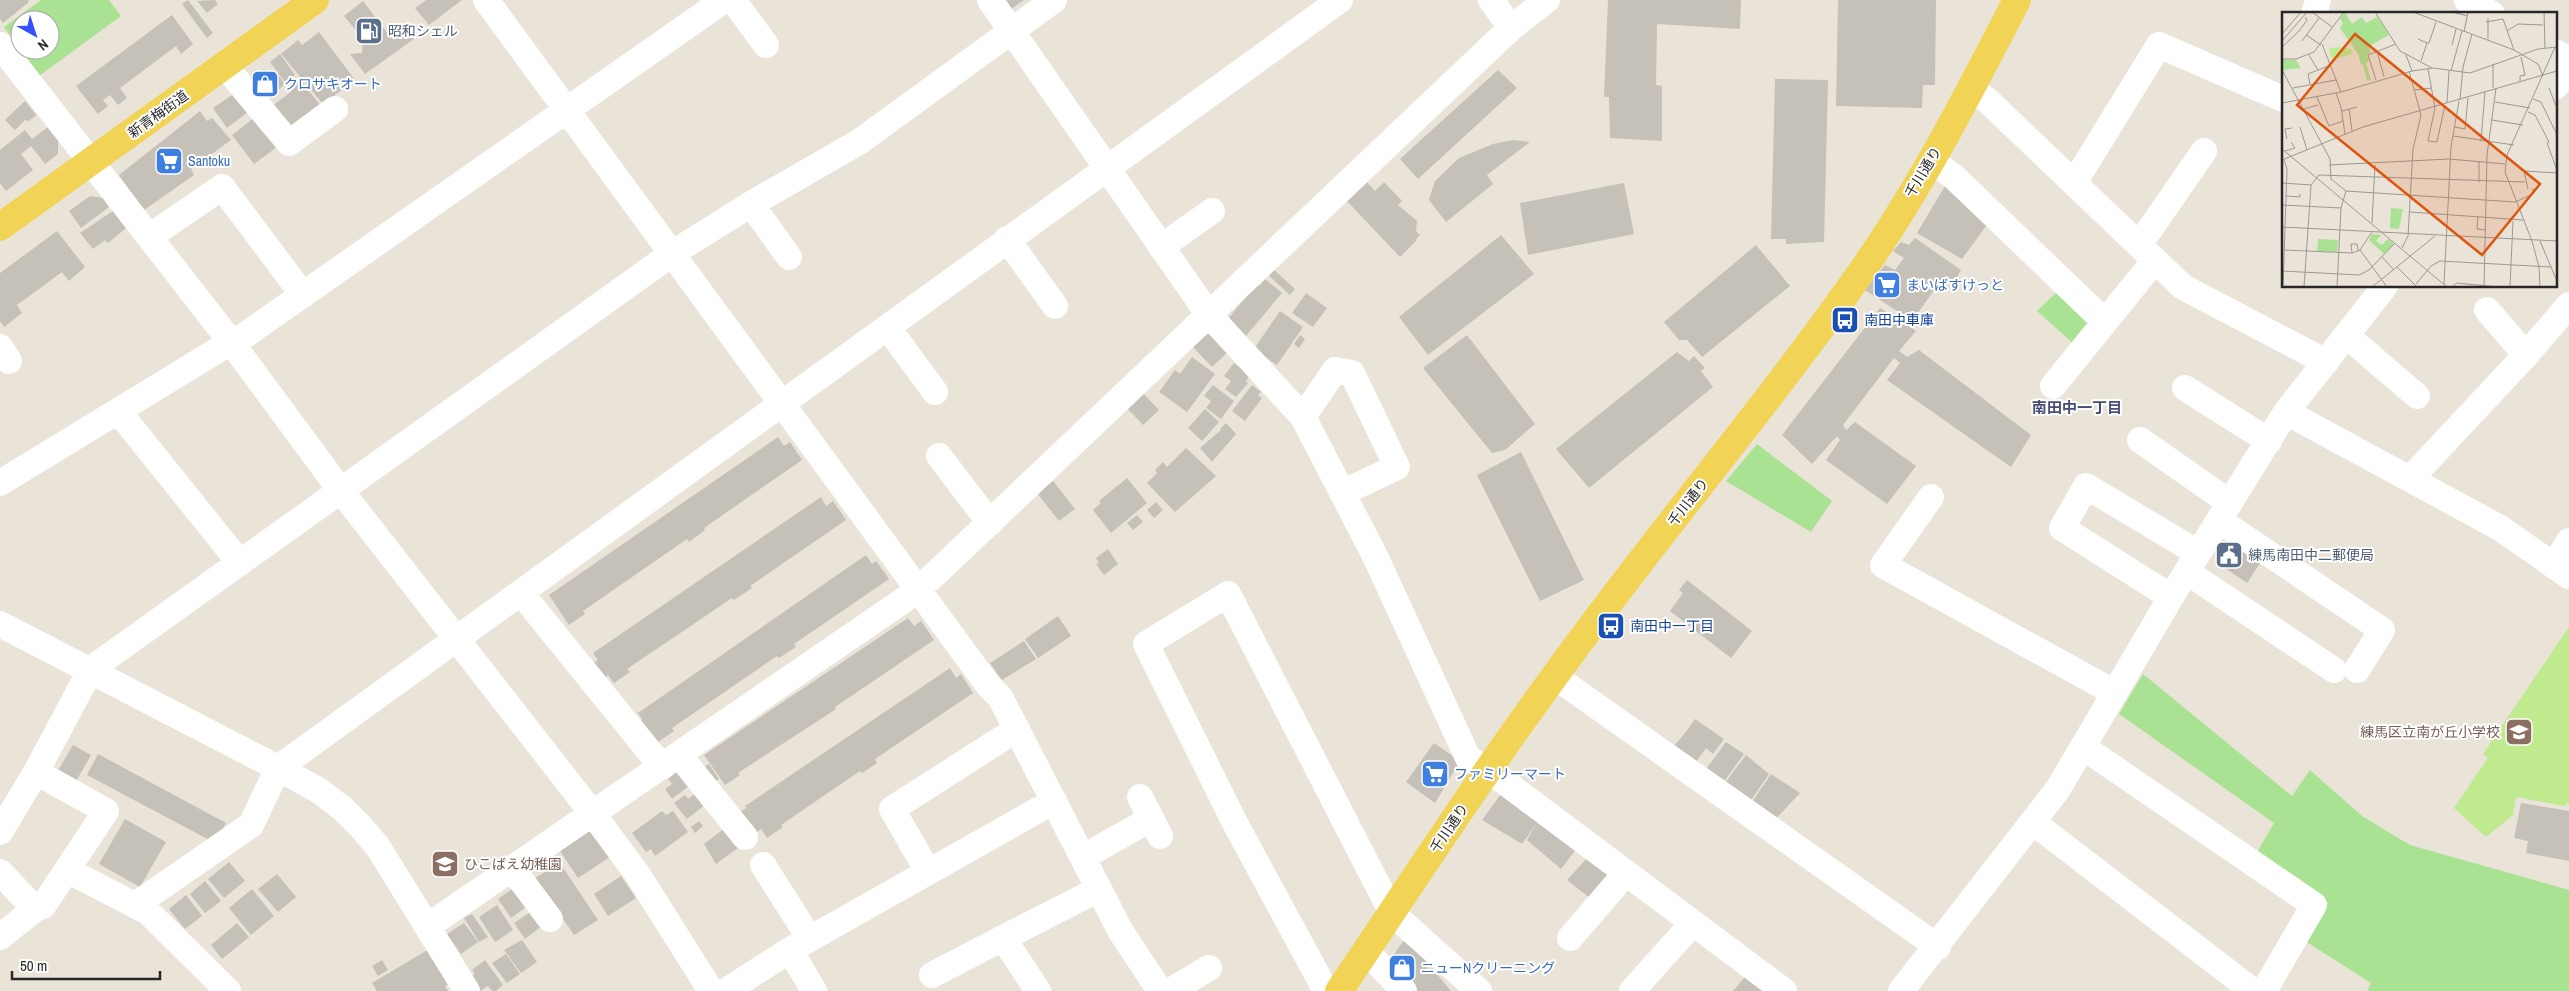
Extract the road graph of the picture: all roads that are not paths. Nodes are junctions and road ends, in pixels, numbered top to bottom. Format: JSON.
{"nodes":[{"id":1,"x":315,"y":0,"type":"edge"},
{"id":2,"x":486,"y":0,"type":"edge"},
{"id":3,"x":724,"y":0,"type":"edge"},
{"id":4,"x":733,"y":0,"type":"edge"},
{"id":5,"x":990,"y":0,"type":"edge"},
{"id":6,"x":1054,"y":0,"type":"edge"},
{"id":7,"x":1340,"y":0,"type":"edge"},
{"id":8,"x":1491,"y":0,"type":"edge"},
{"id":9,"x":1547,"y":0,"type":"edge"},
{"id":10,"x":2017,"y":0,"type":"edge"},
{"id":11,"x":2467,"y":0,"type":"edge"},
{"id":12,"x":2489,"y":12,"type":"edge"},
{"id":13,"x":1512,"y":28,"type":"junction"},
{"id":14,"x":1012,"y":32,"type":"junction"},
{"id":15,"x":766,"y":44,"type":"dead end"},
{"id":16,"x":0,"y":45,"type":"edge"},
{"id":17,"x":2556,"y":53,"type":"edge"},
{"id":18,"x":2569,"y":60,"type":"edge"},
{"id":19,"x":225,"y":66,"type":"junction"},
{"id":20,"x":2569,"y":70,"type":"edge"},
{"id":21,"x":2556,"y":86,"type":"edge"},
{"id":22,"x":1972,"y":89,"type":"junction"},
{"id":23,"x":2282,"y":99,"type":"edge"},
{"id":24,"x":335,"y":109,"type":"dead end"},
{"id":25,"x":567,"y":110,"type":"junction"},
{"id":26,"x":2204,"y":151,"type":"dead end"},
{"id":27,"x":1931,"y":160,"type":"junction"},
{"id":28,"x":91,"y":162,"type":"junction"},
{"id":29,"x":1107,"y":169,"type":"junction"},
{"id":30,"x":2074,"y":184,"type":"junction"},
{"id":31,"x":751,"y":204,"type":"junction"},
{"id":32,"x":1212,"y":211,"type":"dead end"},
{"id":33,"x":0,"y":226,"type":"edge"},
{"id":34,"x":149,"y":238,"type":"junction"},
{"id":35,"x":1007,"y":239,"type":"junction"},
{"id":36,"x":1162,"y":247,"type":"junction"},
{"id":37,"x":673,"y":253,"type":"junction"},
{"id":38,"x":2147,"y":253,"type":"junction"},
{"id":39,"x":789,"y":257,"type":"dead end"},
{"id":40,"x":2383,"y":288,"type":"edge"},
{"id":41,"x":303,"y":295,"type":"junction"},
{"id":42,"x":2569,"y":305,"type":"edge"},
{"id":43,"x":1055,"y":306,"type":"dead end"},
{"id":44,"x":2487,"y":310,"type":"dead end"},
{"id":45,"x":1209,"y":315,"type":"junction"},
{"id":46,"x":2105,"y":322,"type":"junction"},
{"id":47,"x":888,"y":328,"type":"junction"},
{"id":48,"x":2346,"y":335,"type":"junction"},
{"id":49,"x":231,"y":342,"type":"junction"},
{"id":50,"x":2526,"y":356,"type":"junction"},
{"id":51,"x":2326,"y":362,"type":"junction"},
{"id":52,"x":2053,"y":386,"type":"dead end"},
{"id":53,"x":2185,"y":388,"type":"dead end"},
{"id":54,"x":935,"y":392,"type":"dead end"},
{"id":55,"x":2417,"y":396,"type":"dead end"},
{"id":56,"x":782,"y":404,"type":"junction"},
{"id":57,"x":118,"y":411,"type":"junction"},
{"id":58,"x":2286,"y":412,"type":"junction"},
{"id":59,"x":1303,"y":417,"type":"junction"},
{"id":60,"x":2140,"y":440,"type":"dead end"},
{"id":61,"x":2269,"y":440,"type":"junction"},
{"id":62,"x":939,"y":456,"type":"dead end"},
{"id":63,"x":2410,"y":479,"type":"junction"},
{"id":64,"x":0,"y":484,"type":"edge"},
{"id":65,"x":341,"y":491,"type":"junction"},
{"id":66,"x":1342,"y":493,"type":"junction"},
{"id":67,"x":1930,"y":497,"type":"dead end"},
{"id":68,"x":2224,"y":512,"type":"junction"},
{"id":69,"x":990,"y":523,"type":"junction"},
{"id":70,"x":2569,"y":541,"type":"edge"},
{"id":71,"x":2193,"y":563,"type":"junction"},
{"id":72,"x":240,"y":564,"type":"junction"},
{"id":73,"x":2561,"y":571,"type":"edge"},
{"id":74,"x":918,"y":588,"type":"junction"},
{"id":75,"x":521,"y":593,"type":"junction"},
{"id":76,"x":2171,"y":597,"type":"junction"},
{"id":77,"x":0,"y":624,"type":"edge"},
{"id":78,"x":457,"y":639,"type":"junction"},
{"id":79,"x":91,"y":669,"type":"junction"},
{"id":80,"x":1554,"y":676,"type":"junction"},
{"id":81,"x":2115,"y":693,"type":"junction"},
{"id":82,"x":1017,"y":729,"type":"junction"},
{"id":83,"x":2083,"y":747,"type":"junction"},
{"id":84,"x":671,"y":761,"type":"junction"},
{"id":85,"x":278,"y":768,"type":"junction"},
{"id":86,"x":1488,"y":771,"type":"junction"},
{"id":87,"x":36,"y":772,"type":"junction"},
{"id":88,"x":1054,"y":801,"type":"junction"},
{"id":89,"x":593,"y":814,"type":"junction"},
{"id":90,"x":1150,"y":817,"type":"dead end"},
{"id":91,"x":2034,"y":823,"type":"junction"},
{"id":92,"x":0,"y":832,"type":"edge"},
{"id":93,"x":745,"y":837,"type":"dead end"},
{"id":94,"x":1083,"y":857,"type":"junction"},
{"id":95,"x":763,"y":865,"type":"dead end"},
{"id":96,"x":512,"y":868,"type":"junction"},
{"id":97,"x":67,"y":870,"type":"junction"},
{"id":98,"x":927,"y":870,"type":"junction"},
{"id":99,"x":0,"y":872,"type":"edge"},
{"id":100,"x":1626,"y":874,"type":"junction"},
{"id":101,"x":1099,"y":889,"type":"junction"},
{"id":102,"x":135,"y":905,"type":"junction"},
{"id":103,"x":35,"y":909,"type":"junction"},
{"id":104,"x":1392,"y":912,"type":"junction"},
{"id":105,"x":550,"y":918,"type":"dead end"},
{"id":106,"x":1692,"y":924,"type":"junction"},
{"id":107,"x":428,"y":926,"type":"junction"},
{"id":108,"x":0,"y":937,"type":"edge"},
{"id":109,"x":1004,"y":938,"type":"junction"},
{"id":110,"x":1570,"y":938,"type":"dead end"},
{"id":111,"x":800,"y":944,"type":"junction"},
{"id":112,"x":1938,"y":947,"type":"junction"},
{"id":113,"x":1366,"y":951,"type":"junction"},
{"id":114,"x":1209,"y":968,"type":"dead end"},
{"id":115,"x":932,"y":975,"type":"dead end"},
{"id":116,"x":227,"y":991,"type":"edge"},
{"id":117,"x":467,"y":991,"type":"edge"},
{"id":118,"x":710,"y":991,"type":"edge"},
{"id":119,"x":726,"y":991,"type":"edge"},
{"id":120,"x":814,"y":991,"type":"edge"},
{"id":121,"x":1038,"y":991,"type":"edge"},
{"id":122,"x":1160,"y":991,"type":"edge"},
{"id":123,"x":1170,"y":991,"type":"edge"},
{"id":124,"x":1326,"y":991,"type":"edge"},
{"id":125,"x":1339,"y":991,"type":"edge"},
{"id":126,"x":1404,"y":991,"type":"edge"},
{"id":127,"x":1479,"y":991,"type":"edge"},
{"id":128,"x":1632,"y":991,"type":"edge"},
{"id":129,"x":1784,"y":991,"type":"edge"},
{"id":130,"x":1901,"y":991,"type":"edge"},
{"id":131,"x":2253,"y":991,"type":"edge"},
{"id":132,"x":2264,"y":991,"type":"edge"}],
"edges":[{"from":1,"to":19,"type":"main road","name":"新青梅街道"},
{"from":2,"to":25,"type":"street"},
{"from":3,"to":25,"type":"street"},
{"from":4,"to":15,"type":"street"},
{"from":5,"to":14,"type":"street"},
{"from":6,"to":14,"type":"street"},
{"from":7,"to":29,"type":"street"},
{"from":8,"to":13,"type":"street"},
{"from":9,"to":13,"type":"street"},
{"from":10,"to":22,"type":"main road","name":"千川通り"},
{"from":11,"to":12,"type":"street"},
{"from":13,"to":45,"type":"street"},
{"from":14,"to":29,"type":"street"},
{"from":14,"to":31,"type":"street"},
{"from":16,"to":28,"type":"street"},
{"from":17,"to":18,"type":"street"},
{"from":19,"to":24,"type":"street"},
{"from":19,"to":28,"type":"main road","name":"新青梅街道"},
{"from":20,"to":21,"type":"street"},
{"from":22,"to":27,"type":"main road","name":"千川通り"},
{"from":22,"to":30,"type":"street"},
{"from":23,"to":30,"type":"street"},
{"from":25,"to":37,"type":"street"},
{"from":25,"to":41,"type":"street"},
{"from":26,"to":38,"type":"street"},
{"from":27,"to":46,"type":"street"},
{"from":27,"to":80,"type":"main road","name":"千川通り"},
{"from":28,"to":33,"type":"main road","name":"新青梅街道"},
{"from":28,"to":34,"type":"street"},
{"from":29,"to":35,"type":"street"},
{"from":29,"to":36,"type":"street"},
{"from":30,"to":38,"type":"street"},
{"from":31,"to":37,"type":"street"},
{"from":31,"to":39,"type":"street"},
{"from":32,"to":36,"type":"street"},
{"from":34,"to":41,"type":"street"},
{"from":34,"to":49,"type":"street"},
{"from":35,"to":43,"type":"street"},
{"from":35,"to":47,"type":"street"},
{"from":36,"to":45,"type":"street"},
{"from":37,"to":56,"type":"street"},
{"from":37,"to":65,"type":"street"},
{"from":38,"to":46,"type":"street"},
{"from":38,"to":51,"type":"street"},
{"from":40,"to":48,"type":"street"},
{"from":41,"to":49,"type":"street"},
{"from":42,"to":50,"type":"street"},
{"from":44,"to":50,"type":"street"},
{"from":45,"to":59,"type":"street"},
{"from":45,"to":69,"type":"street"},
{"from":46,"to":52,"type":"street"},
{"from":47,"to":54,"type":"street"},
{"from":47,"to":56,"type":"street"},
{"from":48,"to":51,"type":"street"},
{"from":48,"to":55,"type":"street"},
{"from":49,"to":57,"type":"street"},
{"from":49,"to":65,"type":"street"},
{"from":50,"to":63,"type":"street"},
{"from":51,"to":58,"type":"street"},
{"from":53,"to":61,"type":"street"},
{"from":56,"to":74,"type":"street"},
{"from":56,"to":75,"type":"street"},
{"from":57,"to":64,"type":"street"},
{"from":57,"to":72,"type":"street"},
{"from":58,"to":61,"type":"street"},
{"from":58,"to":63,"type":"street"},
{"from":59,"to":66,"type":"street"},
{"from":59,"to":66,"type":"street"},
{"from":60,"to":68,"type":"street"},
{"from":61,"to":68,"type":"street"},
{"from":62,"to":69,"type":"street"},
{"from":63,"to":73,"type":"street"},
{"from":65,"to":72,"type":"street"},
{"from":65,"to":78,"type":"street"},
{"from":66,"to":86,"type":"street"},
{"from":67,"to":81,"type":"street"},
{"from":68,"to":71,"type":"street"},
{"from":68,"to":71,"type":"street"},
{"from":69,"to":74,"type":"street"},
{"from":70,"to":73,"type":"street"},
{"from":71,"to":76,"type":"street"},
{"from":71,"to":76,"type":"street"},
{"from":72,"to":79,"type":"street"},
{"from":74,"to":82,"type":"street"},
{"from":74,"to":84,"type":"street"},
{"from":75,"to":78,"type":"street"},
{"from":75,"to":84,"type":"street"},
{"from":76,"to":81,"type":"street"},
{"from":77,"to":79,"type":"street"},
{"from":78,"to":85,"type":"street"},
{"from":78,"to":89,"type":"street"},
{"from":79,"to":85,"type":"street"},
{"from":79,"to":87,"type":"street"},
{"from":80,"to":86,"type":"main road","name":"千川通り"},
{"from":80,"to":112,"type":"street"},
{"from":81,"to":83,"type":"street"},
{"from":82,"to":88,"type":"street"},
{"from":82,"to":98,"type":"street"},
{"from":83,"to":91,"type":"street"},
{"from":83,"to":132,"type":"street"},
{"from":84,"to":89,"type":"street"},
{"from":84,"to":93,"type":"street"},
{"from":85,"to":102,"type":"street"},
{"from":85,"to":107,"type":"street"},
{"from":86,"to":100,"type":"street"},
{"from":86,"to":104,"type":"main road","name":"千川通り"},
{"from":87,"to":92,"type":"street"},
{"from":87,"to":97,"type":"street"},
{"from":88,"to":94,"type":"street"},
{"from":88,"to":98,"type":"street"},
{"from":89,"to":96,"type":"street"},
{"from":89,"to":118,"type":"street"},
{"from":90,"to":94,"type":"street"},
{"from":91,"to":112,"type":"street"},
{"from":91,"to":131,"type":"street"},
{"from":94,"to":101,"type":"street"},
{"from":95,"to":111,"type":"street"},
{"from":96,"to":105,"type":"street"},
{"from":96,"to":107,"type":"street"},
{"from":97,"to":102,"type":"street"},
{"from":97,"to":103,"type":"street"},
{"from":98,"to":111,"type":"street"},
{"from":99,"to":103,"type":"street"},
{"from":100,"to":106,"type":"street"},
{"from":100,"to":110,"type":"street"},
{"from":101,"to":109,"type":"street"},
{"from":101,"to":122,"type":"street"},
{"from":102,"to":116,"type":"street"},
{"from":103,"to":108,"type":"street"},
{"from":104,"to":113,"type":"main road","name":"千川通り"},
{"from":104,"to":124,"type":"street"},
{"from":104,"to":127,"type":"street"},
{"from":106,"to":128,"type":"street"},
{"from":106,"to":129,"type":"street"},
{"from":107,"to":117,"type":"street"},
{"from":109,"to":115,"type":"street"},
{"from":109,"to":121,"type":"street"},
{"from":111,"to":119,"type":"street"},
{"from":111,"to":120,"type":"street"},
{"from":112,"to":130,"type":"street"},
{"from":113,"to":125,"type":"main road","name":"千川通り"},
{"from":113,"to":126,"type":"street"},
{"from":114,"to":123,"type":"street"}]}
